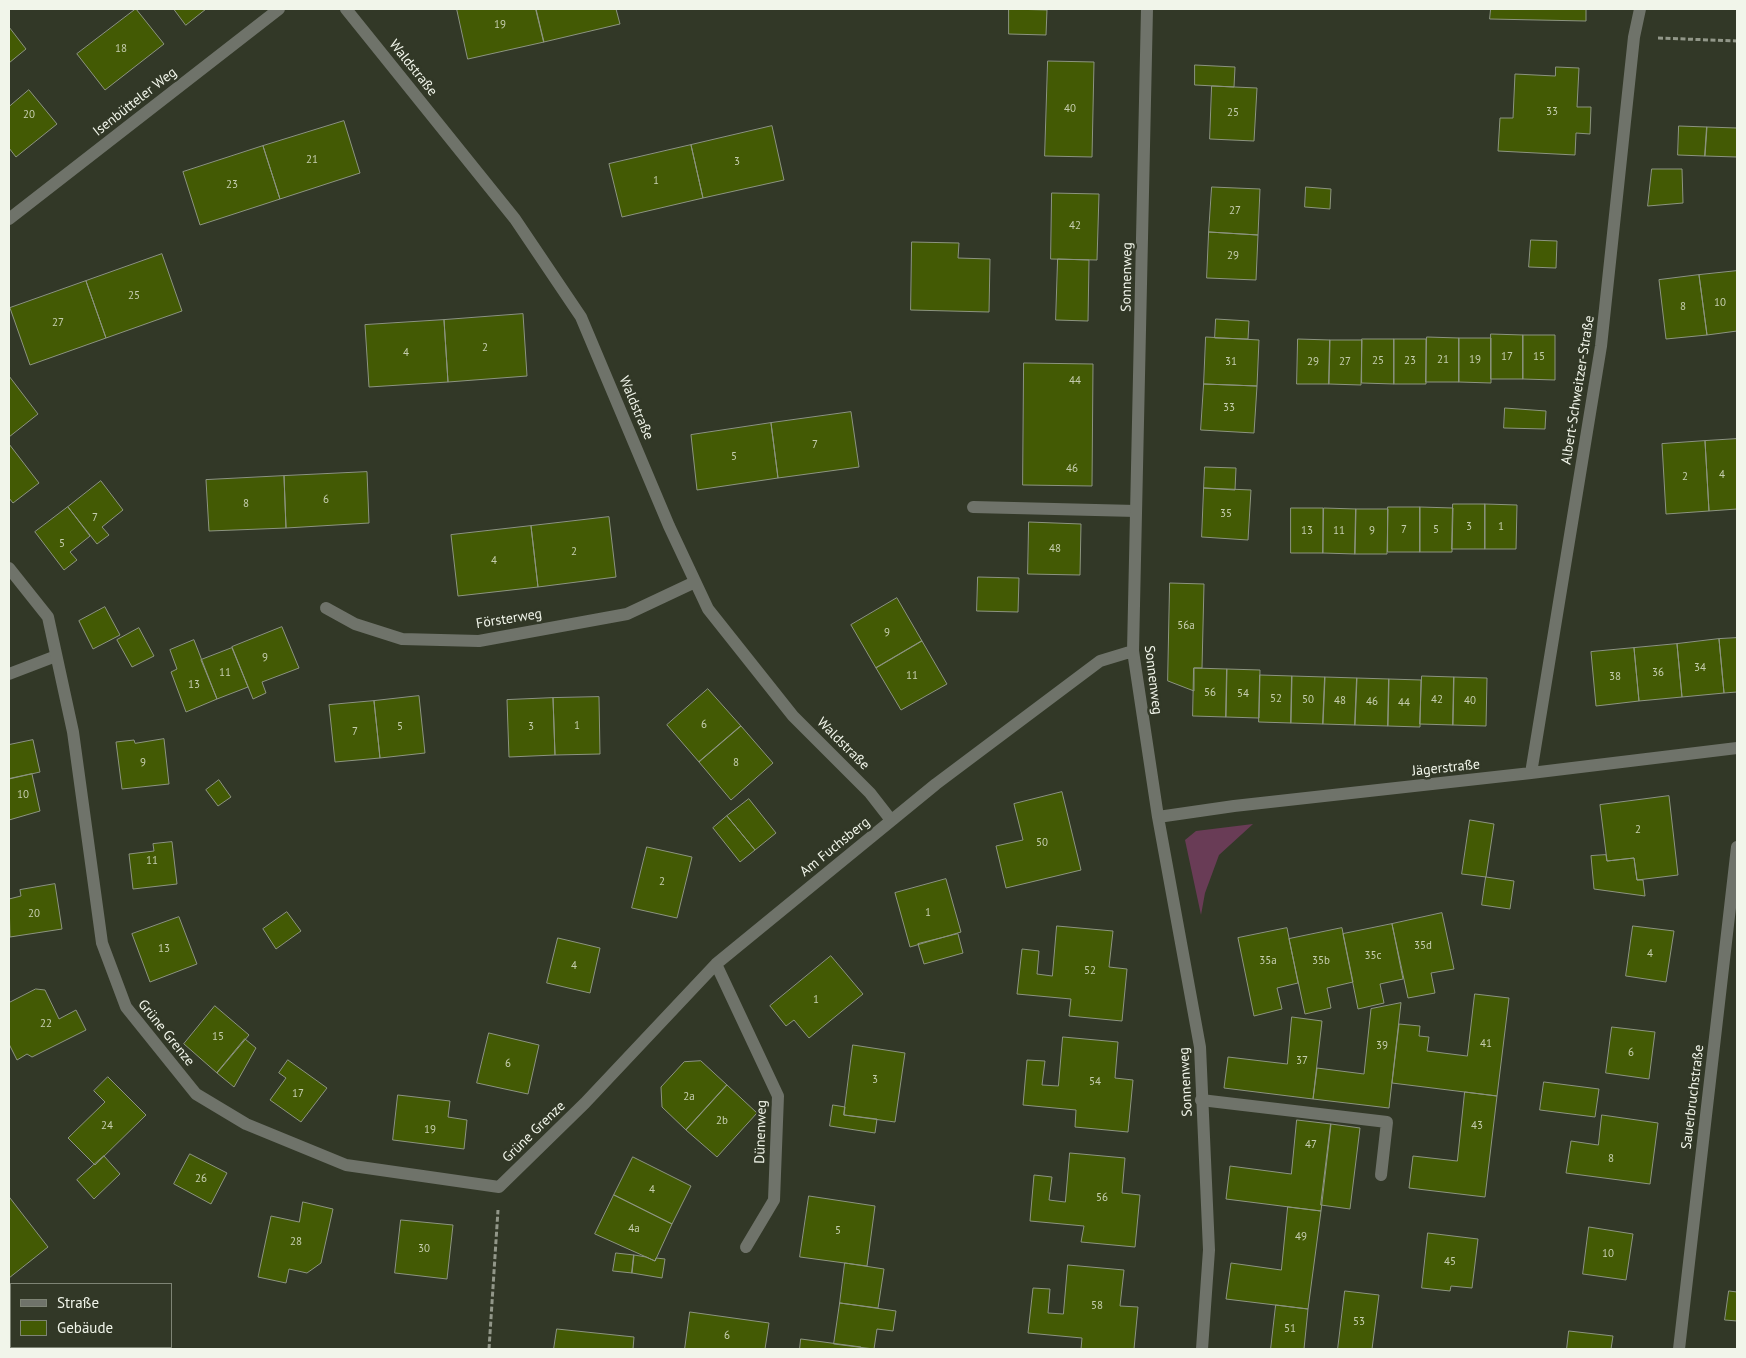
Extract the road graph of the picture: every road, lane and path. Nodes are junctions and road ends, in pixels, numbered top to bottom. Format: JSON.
{"nodes":[{"id":1,"x":279,"y":9,"type":"edge"},
{"id":2,"x":346,"y":9,"type":"edge"},
{"id":3,"x":1147,"y":9,"type":"edge"},
{"id":4,"x":1640,"y":9,"type":"edge"},
{"id":5,"x":1634,"y":37,"type":"junction"},
{"id":6,"x":1737,"y":41,"type":"edge"},
{"id":7,"x":9,"y":219,"type":"edge"},
{"id":8,"x":972,"y":507,"type":"dead end"},
{"id":9,"x":1136,"y":511,"type":"junction"},
{"id":10,"x":9,"y":568,"type":"edge"},
{"id":11,"x":696,"y":582,"type":"junction"},
{"id":12,"x":326,"y":608,"type":"dead end"},
{"id":13,"x":1133,"y":651,"type":"junction"},
{"id":14,"x":56,"y":656,"type":"junction"},
{"id":15,"x":9,"y":674,"type":"edge"},
{"id":16,"x":1737,"y":748,"type":"edge"},
{"id":17,"x":1531,"y":773,"type":"junction"},
{"id":18,"x":1158,"y":817,"type":"junction"},
{"id":19,"x":891,"y":820,"type":"junction"},
{"id":20,"x":1737,"y":847,"type":"edge"},
{"id":21,"x":716,"y":964,"type":"junction"},
{"id":22,"x":1201,"y":1100,"type":"junction"},
{"id":23,"x":585,"y":1103,"type":"joint"},
{"id":24,"x":1381,"y":1175,"type":"dead end"},
{"id":25,"x":499,"y":1187,"type":"junction"},
{"id":26,"x":746,"y":1247,"type":"dead end"},
{"id":27,"x":489,"y":1349,"type":"edge"},
{"id":28,"x":1202,"y":1349,"type":"edge"},
{"id":29,"x":1679,"y":1349,"type":"edge"}],
"edges":[{"from":1,"to":7,"type":"street","name":"Isenbütteler Weg"},
{"from":2,"to":11,"type":"street","name":"Waldstraße"},
{"from":3,"to":9,"type":"street","name":"Sonnenweg"},
{"from":4,"to":5,"type":"street","name":"Albert-Schweitzer-Straße"},
{"from":5,"to":6,"type":"path"},
{"from":5,"to":17,"type":"street","name":"Albert-Schweitzer-Straße"},
{"from":8,"to":9,"type":"street"},
{"from":9,"to":13,"type":"street","name":"Sonnenweg"},
{"from":10,"to":14,"type":"street","name":"Grüne Grenze"},
{"from":11,"to":12,"type":"street","name":"Försterweg"},
{"from":11,"to":19,"type":"street","name":"Waldstraße"},
{"from":13,"to":18,"type":"street","name":"Sonnenweg"},
{"from":13,"to":19,"type":"street","name":"Am Fuchsberg"},
{"from":14,"to":15,"type":"street"},
{"from":14,"to":25,"type":"street","name":"Grüne Grenze"},
{"from":16,"to":17,"type":"street","name":"Jägerstraße"},
{"from":17,"to":18,"type":"street","name":"Jägerstraße"},
{"from":18,"to":22,"type":"street","name":"Sonnenweg"},
{"from":19,"to":21,"type":"street","name":"Am Fuchsberg"},
{"from":20,"to":29,"type":"street","name":"Sauerbruchstraße"},
{"from":21,"to":23,"type":"street","name":"Am Fuchsberg"},
{"from":21,"to":26,"type":"street","name":"Dünenweg"},
{"from":22,"to":24,"type":"street"},
{"from":22,"to":28,"type":"street","name":"Sonnenweg"},
{"from":23,"to":25,"type":"street","name":"Grüne Grenze"},
{"from":25,"to":27,"type":"path"}]}
